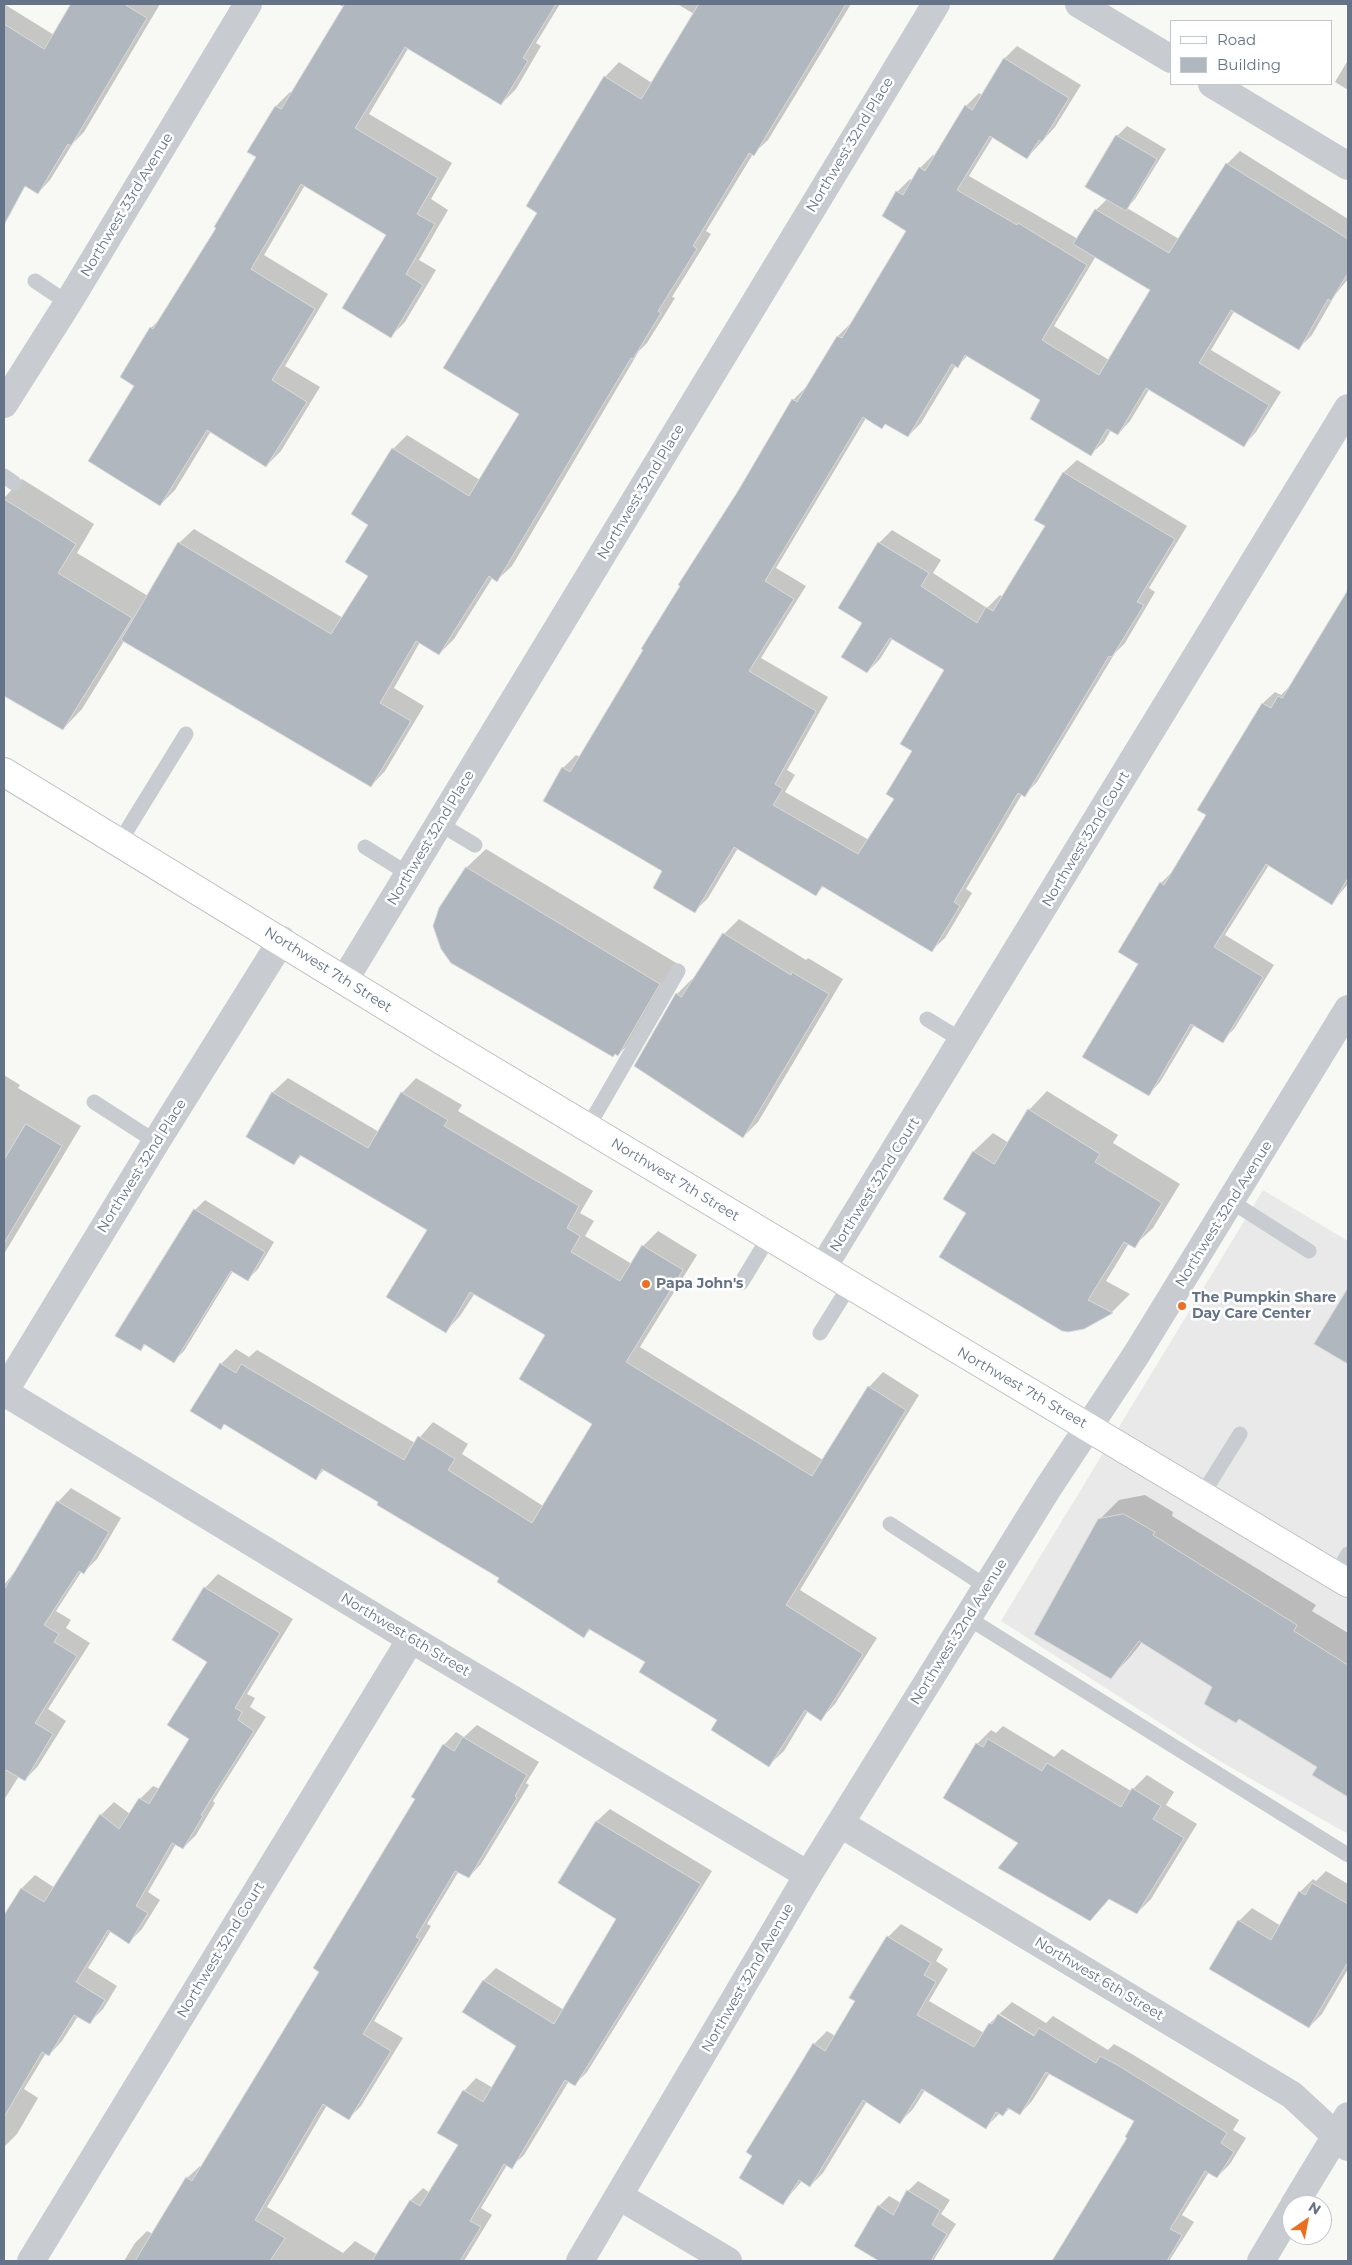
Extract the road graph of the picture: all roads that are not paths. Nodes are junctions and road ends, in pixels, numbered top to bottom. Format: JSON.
{"nodes":[{"id":1,"x":248,"y":4,"type":"edge"},
{"id":2,"x":936,"y":4,"type":"edge"},
{"id":3,"x":1079,"y":4,"type":"edge"},
{"id":4,"x":1170,"y":58,"type":"edge"},
{"id":5,"x":1214,"y":85,"type":"edge"},
{"id":6,"x":1348,"y":166,"type":"edge"},
{"id":7,"x":35,"y":281,"type":"dead end"},
{"id":8,"x":68,"y":303,"type":"junction"},
{"id":9,"x":4,"y":404,"type":"edge"},
{"id":10,"x":1348,"y":408,"type":"edge"},
{"id":11,"x":186,"y":734,"type":"dead end"},
{"id":12,"x":4,"y":772,"type":"edge"},
{"id":13,"x":440,"y":824,"type":"junction"},
{"id":14,"x":119,"y":843,"type":"junction"},
{"id":15,"x":475,"y":845,"type":"dead end"},
{"id":16,"x":364,"y":847,"type":"dead end"},
{"id":17,"x":410,"y":875,"type":"junction"},
{"id":18,"x":282,"y":940,"type":"junction"},
{"id":19,"x":678,"y":971,"type":"dead end"},
{"id":20,"x":345,"y":979,"type":"junction"},
{"id":21,"x":1348,"y":1009,"type":"edge"},
{"id":22,"x":927,"y":1019,"type":"dead end"},
{"id":23,"x":963,"y":1041,"type":"junction"},
{"id":24,"x":94,"y":1102,"type":"dead end"},
{"id":25,"x":588,"y":1127,"type":"junction"},
{"id":26,"x":156,"y":1142,"type":"junction"},
{"id":27,"x":1232,"y":1202,"type":"junction"},
{"id":28,"x":769,"y":1236,"type":"junction"},
{"id":29,"x":1309,"y":1251,"type":"dead end"},
{"id":30,"x":822,"y":1269,"type":"junction"},
{"id":31,"x":741,"y":1283,"type":"dead end"},
{"id":32,"x":850,"y":1285,"type":"junction"},
{"id":33,"x":820,"y":1333,"type":"dead end"},
{"id":34,"x":4,"y":1392,"type":"edge"},
{"id":35,"x":1089,"y":1426,"type":"junction"},
{"id":36,"x":1240,"y":1434,"type":"dead end"},
{"id":37,"x":1202,"y":1495,"type":"junction"},
{"id":38,"x":890,"y":1524,"type":"dead end"},
{"id":39,"x":1344,"y":1571,"type":"edge"},
{"id":40,"x":988,"y":1587,"type":"junction"},
{"id":41,"x":968,"y":1618,"type":"junction"},
{"id":42,"x":411,"y":1639,"type":"junction"},
{"id":43,"x":841,"y":1824,"type":"junction"},
{"id":44,"x":1348,"y":1854,"type":"edge"},
{"id":45,"x":808,"y":1875,"type":"junction"},
{"id":46,"x":1344,"y":2133,"type":"edge"},
{"id":47,"x":1301,"y":2195,"type":"edge"},
{"id":48,"x":620,"y":2196,"type":"junction"},
{"id":49,"x":1282,"y":2225,"type":"edge"},
{"id":50,"x":32,"y":2261,"type":"edge"},
{"id":51,"x":580,"y":2261,"type":"edge"},
{"id":52,"x":728,"y":2261,"type":"edge"},
{"id":53,"x":1260,"y":2261,"type":"edge"}],
"edges":[{"from":1,"to":8,"type":"street","name":"Northwest 33rd Avenue"},
{"from":2,"to":13,"type":"street","name":"Northwest 32nd Place"},
{"from":3,"to":4,"type":"street"},
{"from":5,"to":6,"type":"street"},
{"from":7,"to":8,"type":"lane"},
{"from":8,"to":9,"type":"street","name":"Northwest 33rd Avenue"},
{"from":10,"to":23,"type":"street","name":"Northwest 32nd Court"},
{"from":11,"to":14,"type":"lane"},
{"from":12,"to":14,"type":"main road","name":"Northwest 7th Street"},
{"from":13,"to":15,"type":"lane"},
{"from":13,"to":17,"type":"street","name":"Northwest 32nd Place"},
{"from":14,"to":18,"type":"main road","name":"Northwest 7th Street"},
{"from":16,"to":17,"type":"lane"},
{"from":17,"to":20,"type":"street","name":"Northwest 32nd Place"},
{"from":18,"to":20,"type":"main road","name":"Northwest 7th Street"},
{"from":18,"to":26,"type":"street","name":"Northwest 32nd Place"},
{"from":19,"to":25,"type":"lane"},
{"from":20,"to":25,"type":"main road","name":"Northwest 7th Street"},
{"from":21,"to":27,"type":"street","name":"Northwest 32nd Avenue"},
{"from":22,"to":23,"type":"lane"},
{"from":23,"to":30,"type":"street","name":"Northwest 32nd Court"},
{"from":24,"to":26,"type":"lane"},
{"from":25,"to":28,"type":"main road","name":"Northwest 7th Street"},
{"from":26,"to":34,"type":"street","name":"Northwest 32nd Place"},
{"from":27,"to":29,"type":"lane"},
{"from":27,"to":35,"type":"street","name":"Northwest 32nd Avenue"},
{"from":28,"to":30,"type":"main road","name":"Northwest 7th Street"},
{"from":28,"to":31,"type":"lane"},
{"from":30,"to":32,"type":"main road","name":"Northwest 7th Street"},
{"from":32,"to":33,"type":"lane"},
{"from":32,"to":35,"type":"main road","name":"Northwest 7th Street"},
{"from":34,"to":42,"type":"street","name":"Northwest 6th Street"},
{"from":35,"to":37,"type":"main road","name":"Northwest 7th Street"},
{"from":35,"to":40,"type":"street","name":"Northwest 32nd Avenue"},
{"from":36,"to":37,"type":"lane"},
{"from":37,"to":39,"type":"main road","name":"Northwest 7th Street"},
{"from":38,"to":40,"type":"lane"},
{"from":40,"to":41,"type":"street","name":"Northwest 32nd Avenue"},
{"from":41,"to":43,"type":"street","name":"Northwest 32nd Avenue"},
{"from":41,"to":44,"type":"lane"},
{"from":42,"to":45,"type":"street","name":"Northwest 6th Street"},
{"from":42,"to":50,"type":"street","name":"Northwest 32nd Court"},
{"from":43,"to":45,"type":"street","name":"Northwest 32nd Avenue"},
{"from":43,"to":46,"type":"street","name":"Northwest 6th Street"},
{"from":45,"to":48,"type":"street","name":"Northwest 32nd Avenue"},
{"from":46,"to":47,"type":"street"},
{"from":48,"to":51,"type":"street","name":"Northwest 32nd Avenue"},
{"from":48,"to":52,"type":"street"},
{"from":49,"to":53,"type":"street"}]}
